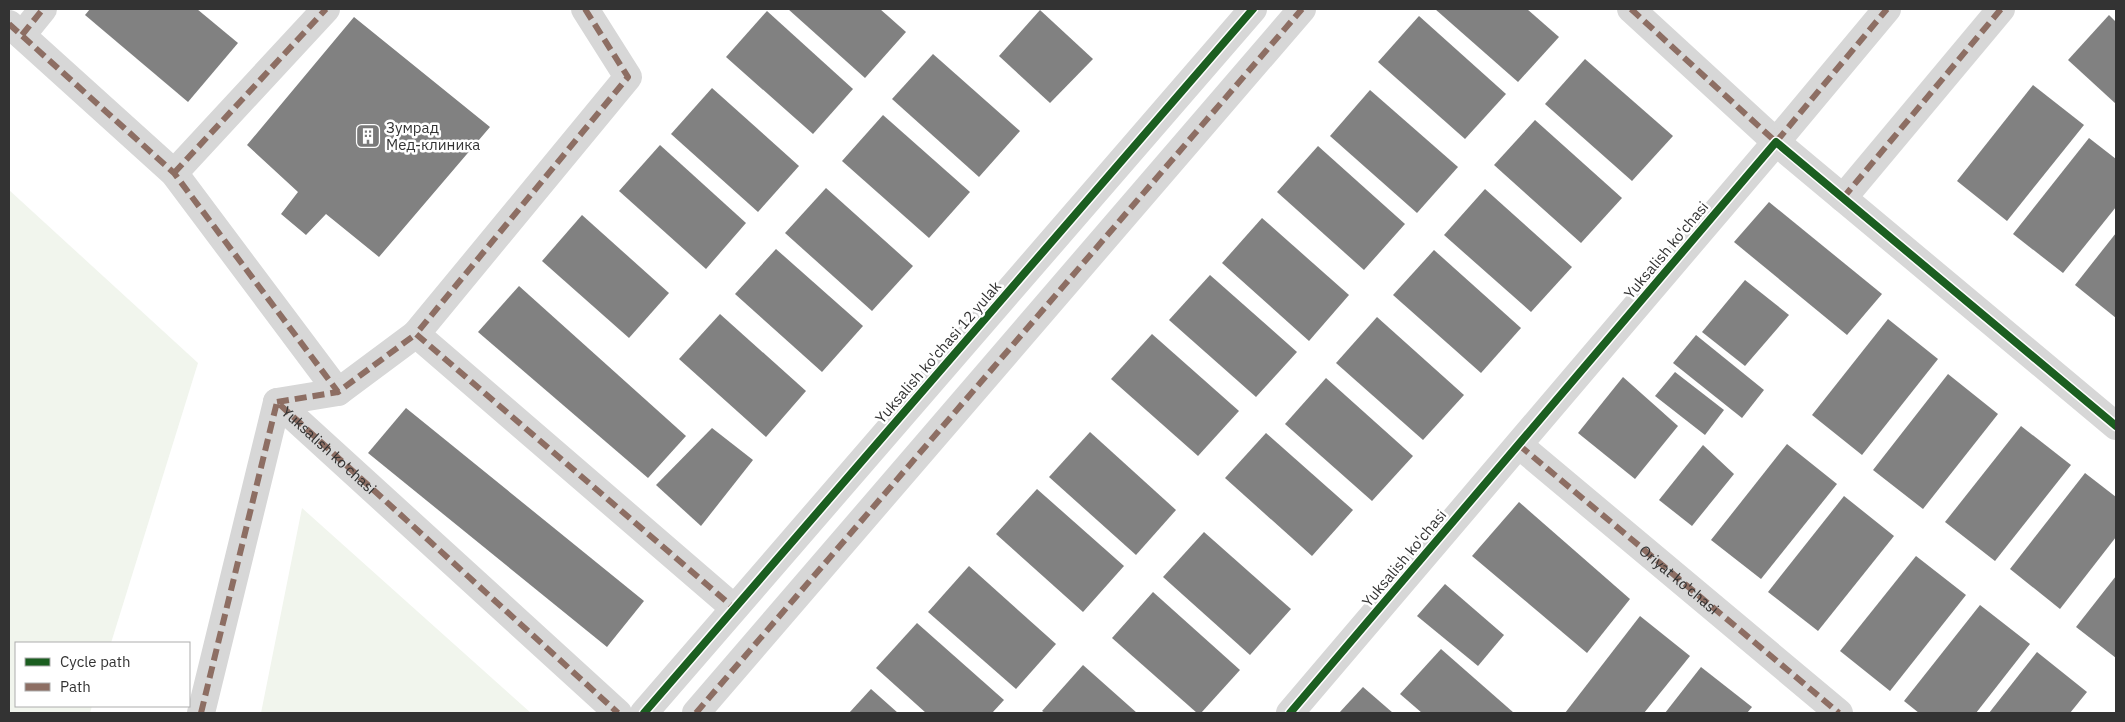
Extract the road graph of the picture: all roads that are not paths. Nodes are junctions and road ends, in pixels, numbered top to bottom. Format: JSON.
{"nodes":[{"id":1,"x":43,"y":9,"type":"edge"},
{"id":2,"x":326,"y":9,"type":"edge"},
{"id":3,"x":586,"y":9,"type":"edge"},
{"id":4,"x":1253,"y":9,"type":"edge"},
{"id":5,"x":1302,"y":9,"type":"edge"},
{"id":6,"x":1631,"y":9,"type":"edge"},
{"id":7,"x":1887,"y":9,"type":"edge"},
{"id":8,"x":2001,"y":9,"type":"edge"},
{"id":9,"x":15,"y":30,"type":"edge"},
{"id":10,"x":1776,"y":142,"type":"junction"},
{"id":11,"x":174,"y":172,"type":"junction"},
{"id":12,"x":1843,"y":198,"type":"junction"},
{"id":13,"x":416,"y":334,"type":"junction"},
{"id":14,"x":338,"y":392,"type":"junction"},
{"id":15,"x":276,"y":402,"type":"junction"},
{"id":16,"x":2116,"y":426,"type":"edge"},
{"id":17,"x":1519,"y":444,"type":"junction"},
{"id":18,"x":734,"y":608,"type":"junction"},
{"id":19,"x":201,"y":713,"type":"edge"},
{"id":20,"x":618,"y":713,"type":"edge"},
{"id":21,"x":644,"y":713,"type":"edge"},
{"id":22,"x":696,"y":713,"type":"edge"},
{"id":23,"x":1290,"y":713,"type":"edge"},
{"id":24,"x":1839,"y":713,"type":"edge"}],
"edges":[{"from":1,"to":9,"type":"street"},
{"from":2,"to":11,"type":"street"},
{"from":3,"to":13,"type":"street"},
{"from":4,"to":18,"type":"street","name":"Yuksalish ko'chasi 12 yulak"},
{"from":5,"to":22,"type":"street"},
{"from":6,"to":10,"type":"street"},
{"from":7,"to":10,"type":"street","name":"Yuksalish ko'chasi"},
{"from":8,"to":12,"type":"street"},
{"from":9,"to":11,"type":"street"},
{"from":10,"to":12,"type":"street"},
{"from":10,"to":17,"type":"street","name":"Yuksalish ko'chasi"},
{"from":11,"to":14,"type":"street"},
{"from":12,"to":16,"type":"street"},
{"from":13,"to":14,"type":"street"},
{"from":13,"to":18,"type":"street"},
{"from":14,"to":15,"type":"street"},
{"from":15,"to":19,"type":"street","name":"Yuksalish ko'chasi"},
{"from":15,"to":20,"type":"street","name":"Yuksalish ko'chasi"},
{"from":17,"to":23,"type":"street","name":"Yuksalish ko'chasi"},
{"from":17,"to":24,"type":"street","name":"Oriyat ko'chasi"},
{"from":18,"to":21,"type":"street","name":"Yuksalish ko'chasi 12 yulak"}]}
